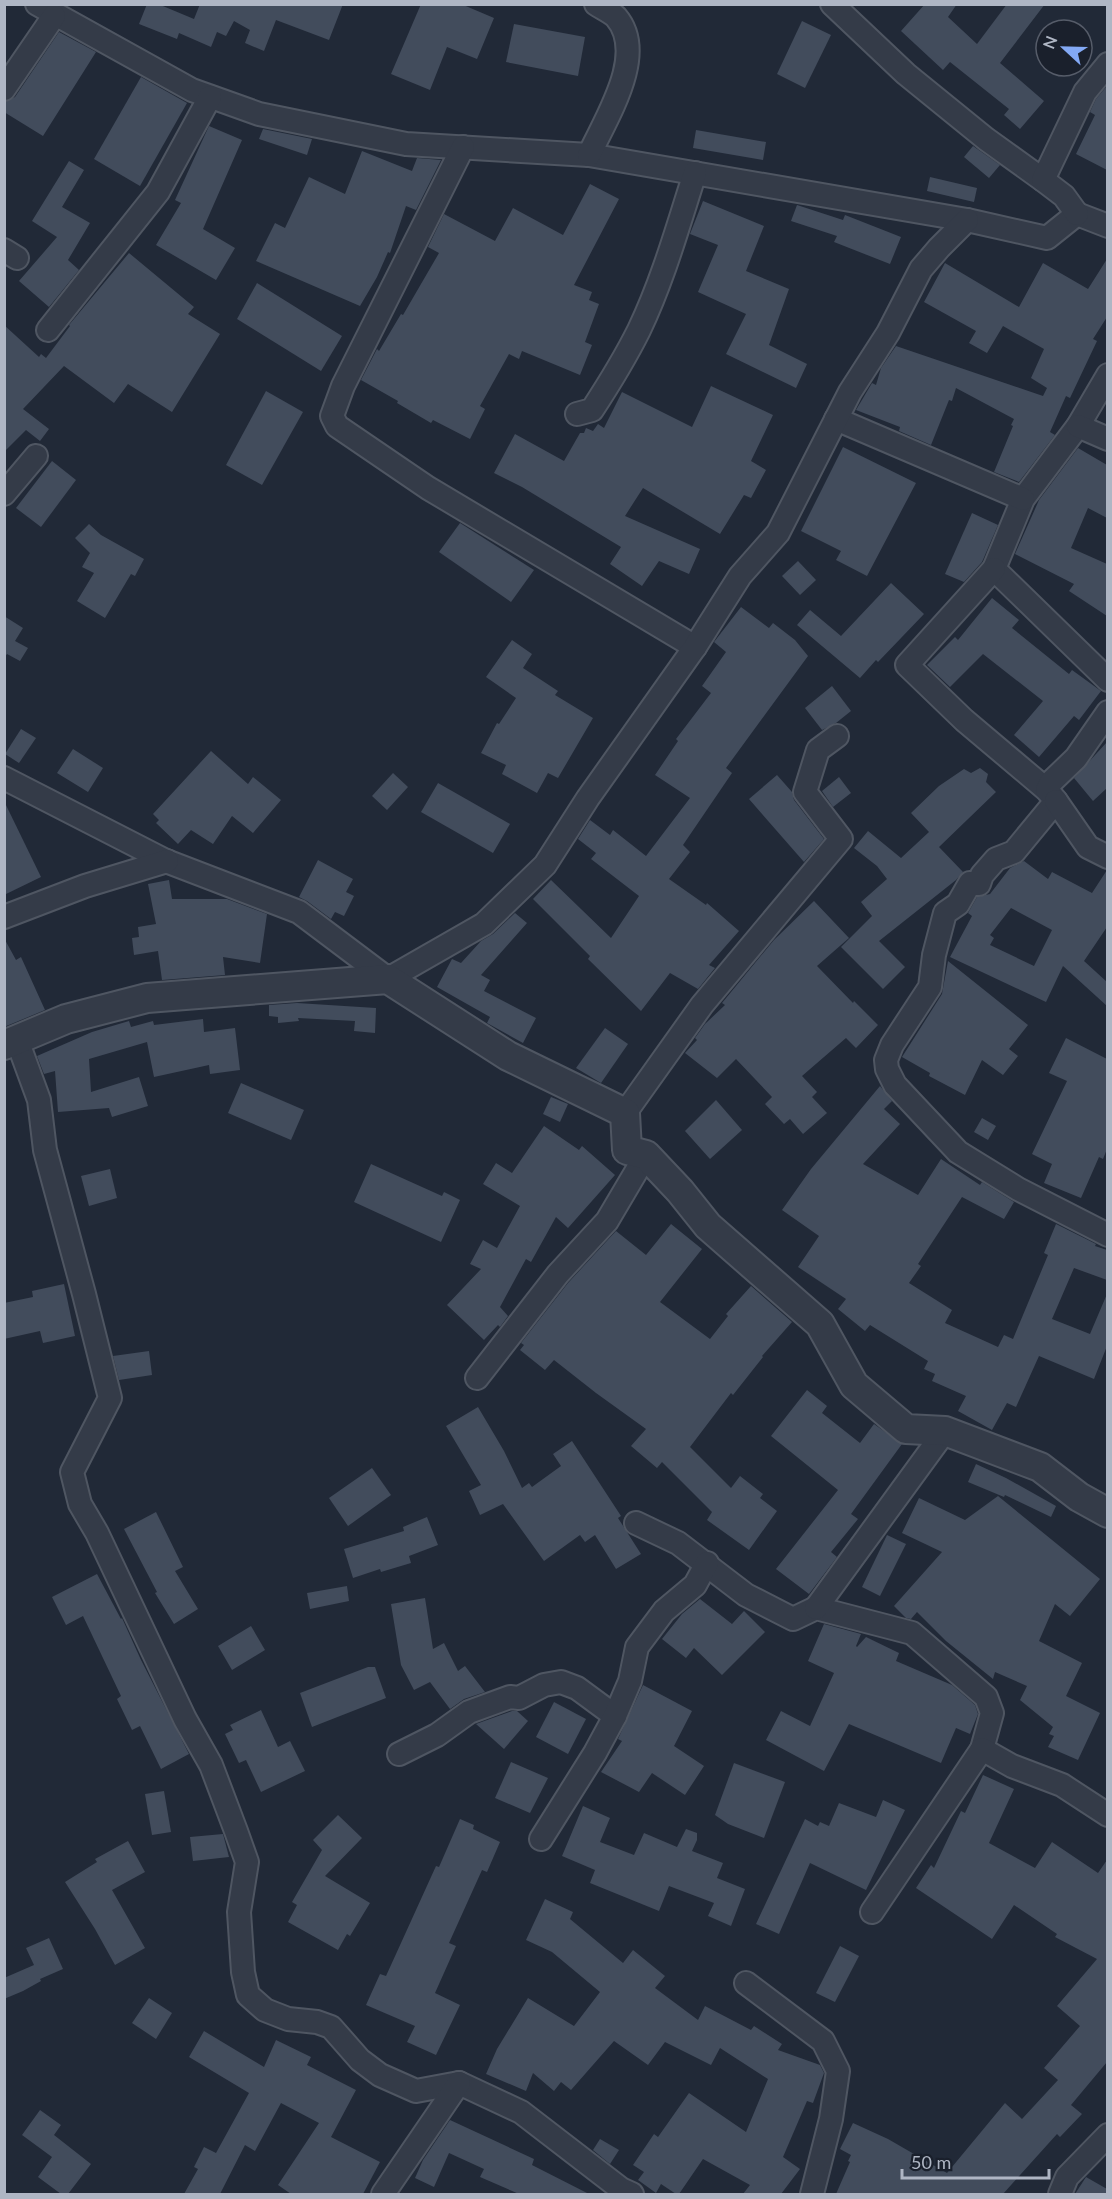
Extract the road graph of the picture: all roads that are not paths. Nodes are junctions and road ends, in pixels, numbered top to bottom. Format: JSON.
{"nodes":[{"id":1,"x":596,"y":4,"type":"edge"},
{"id":2,"x":832,"y":4,"type":"edge"},
{"id":3,"x":46,"y":10,"type":"edge"},
{"id":4,"x":1107,"y":64,"type":"edge"},
{"id":5,"x":4,"y":89,"type":"edge"},
{"id":6,"x":210,"y":97,"type":"junction"},
{"id":7,"x":463,"y":147,"type":"junction"},
{"id":8,"x":589,"y":155,"type":"junction"},
{"id":9,"x":695,"y":173,"type":"junction"},
{"id":10,"x":1043,"y":180,"type":"junction"},
{"id":11,"x":1077,"y":214,"type":"junction"},
{"id":12,"x":967,"y":220,"type":"junction"},
{"id":13,"x":1107,"y":226,"type":"edge"},
{"id":14,"x":48,"y":330,"type":"dead end"},
{"id":15,"x":1107,"y":375,"type":"edge"},
{"id":16,"x":577,"y":414,"type":"dead end"},
{"id":17,"x":836,"y":419,"type":"junction"},
{"id":18,"x":1078,"y":426,"type":"junction"},
{"id":19,"x":1107,"y":439,"type":"edge"},
{"id":20,"x":36,"y":456,"type":"dead end"},
{"id":21,"x":4,"y":494,"type":"edge"},
{"id":22,"x":1023,"y":499,"type":"junction"},
{"id":23,"x":994,"y":569,"type":"junction"},
{"id":24,"x":695,"y":647,"type":"junction"},
{"id":25,"x":1107,"y":680,"type":"edge"},
{"id":26,"x":1107,"y":712,"type":"edge"},
{"id":27,"x":837,"y":736,"type":"dead end"},
{"id":28,"x":4,"y":778,"type":"edge"},
{"id":29,"x":1052,"y":795,"type":"junction"},
{"id":30,"x":1107,"y":857,"type":"edge"},
{"id":31,"x":167,"y":861,"type":"junction"},
{"id":32,"x":4,"y":917,"type":"edge"},
{"id":33,"x":388,"y":979,"type":"junction"},
{"id":34,"x":11,"y":1043,"type":"edge"},
{"id":35,"x":625,"y":1113,"type":"junction"},
{"id":36,"x":645,"y":1155,"type":"junction"},
{"id":37,"x":1107,"y":1235,"type":"edge"},
{"id":38,"x":477,"y":1378,"type":"dead end"},
{"id":39,"x":945,"y":1431,"type":"junction"},
{"id":40,"x":1107,"y":1513,"type":"edge"},
{"id":41,"x":636,"y":1523,"type":"dead end"},
{"id":42,"x":707,"y":1563,"type":"junction"},
{"id":43,"x":816,"y":1608,"type":"junction"},
{"id":44,"x":615,"y":1716,"type":"junction"},
{"id":45,"x":982,"y":1749,"type":"junction"},
{"id":46,"x":399,"y":1754,"type":"dead end"},
{"id":47,"x":1107,"y":1815,"type":"edge"},
{"id":48,"x":541,"y":1839,"type":"dead end"},
{"id":49,"x":872,"y":1912,"type":"dead end"},
{"id":50,"x":746,"y":1983,"type":"dead end"},
{"id":51,"x":459,"y":2083,"type":"junction"},
{"id":52,"x":1107,"y":2137,"type":"edge"},
{"id":53,"x":383,"y":2194,"type":"edge"},
{"id":54,"x":632,"y":2194,"type":"edge"},
{"id":55,"x":812,"y":2194,"type":"edge"},
{"id":56,"x":1060,"y":2194,"type":"edge"}],
"edges":[{"from":1,"to":8,"type":"street"},
{"from":2,"to":10,"type":"street"},
{"from":3,"to":5,"type":"street"},
{"from":3,"to":6,"type":"street"},
{"from":4,"to":10,"type":"street"},
{"from":6,"to":7,"type":"street"},
{"from":6,"to":14,"type":"street"},
{"from":7,"to":8,"type":"street"},
{"from":7,"to":24,"type":"street"},
{"from":8,"to":9,"type":"street"},
{"from":9,"to":12,"type":"street"},
{"from":9,"to":16,"type":"street"},
{"from":10,"to":11,"type":"street"},
{"from":11,"to":12,"type":"street"},
{"from":11,"to":13,"type":"street"},
{"from":12,"to":17,"type":"street"},
{"from":15,"to":18,"type":"street"},
{"from":17,"to":22,"type":"street"},
{"from":17,"to":24,"type":"street"},
{"from":18,"to":19,"type":"street"},
{"from":18,"to":22,"type":"street"},
{"from":20,"to":21,"type":"street"},
{"from":22,"to":23,"type":"street"},
{"from":23,"to":25,"type":"street"},
{"from":23,"to":29,"type":"street"},
{"from":24,"to":33,"type":"street"},
{"from":26,"to":29,"type":"street"},
{"from":27,"to":35,"type":"street"},
{"from":28,"to":31,"type":"street"},
{"from":29,"to":30,"type":"street"},
{"from":29,"to":37,"type":"street"},
{"from":31,"to":32,"type":"street"},
{"from":31,"to":33,"type":"street"},
{"from":33,"to":34,"type":"street"},
{"from":33,"to":35,"type":"street"},
{"from":34,"to":51,"type":"street"},
{"from":35,"to":36,"type":"street"},
{"from":36,"to":38,"type":"street"},
{"from":36,"to":39,"type":"street"},
{"from":39,"to":40,"type":"street"},
{"from":39,"to":43,"type":"street"},
{"from":41,"to":42,"type":"street"},
{"from":42,"to":43,"type":"street"},
{"from":42,"to":44,"type":"street"},
{"from":43,"to":45,"type":"street"},
{"from":44,"to":46,"type":"street"},
{"from":44,"to":48,"type":"street"},
{"from":45,"to":47,"type":"street"},
{"from":45,"to":49,"type":"street"},
{"from":50,"to":55,"type":"street"},
{"from":51,"to":53,"type":"street"},
{"from":51,"to":54,"type":"street"},
{"from":52,"to":56,"type":"street"}]}
